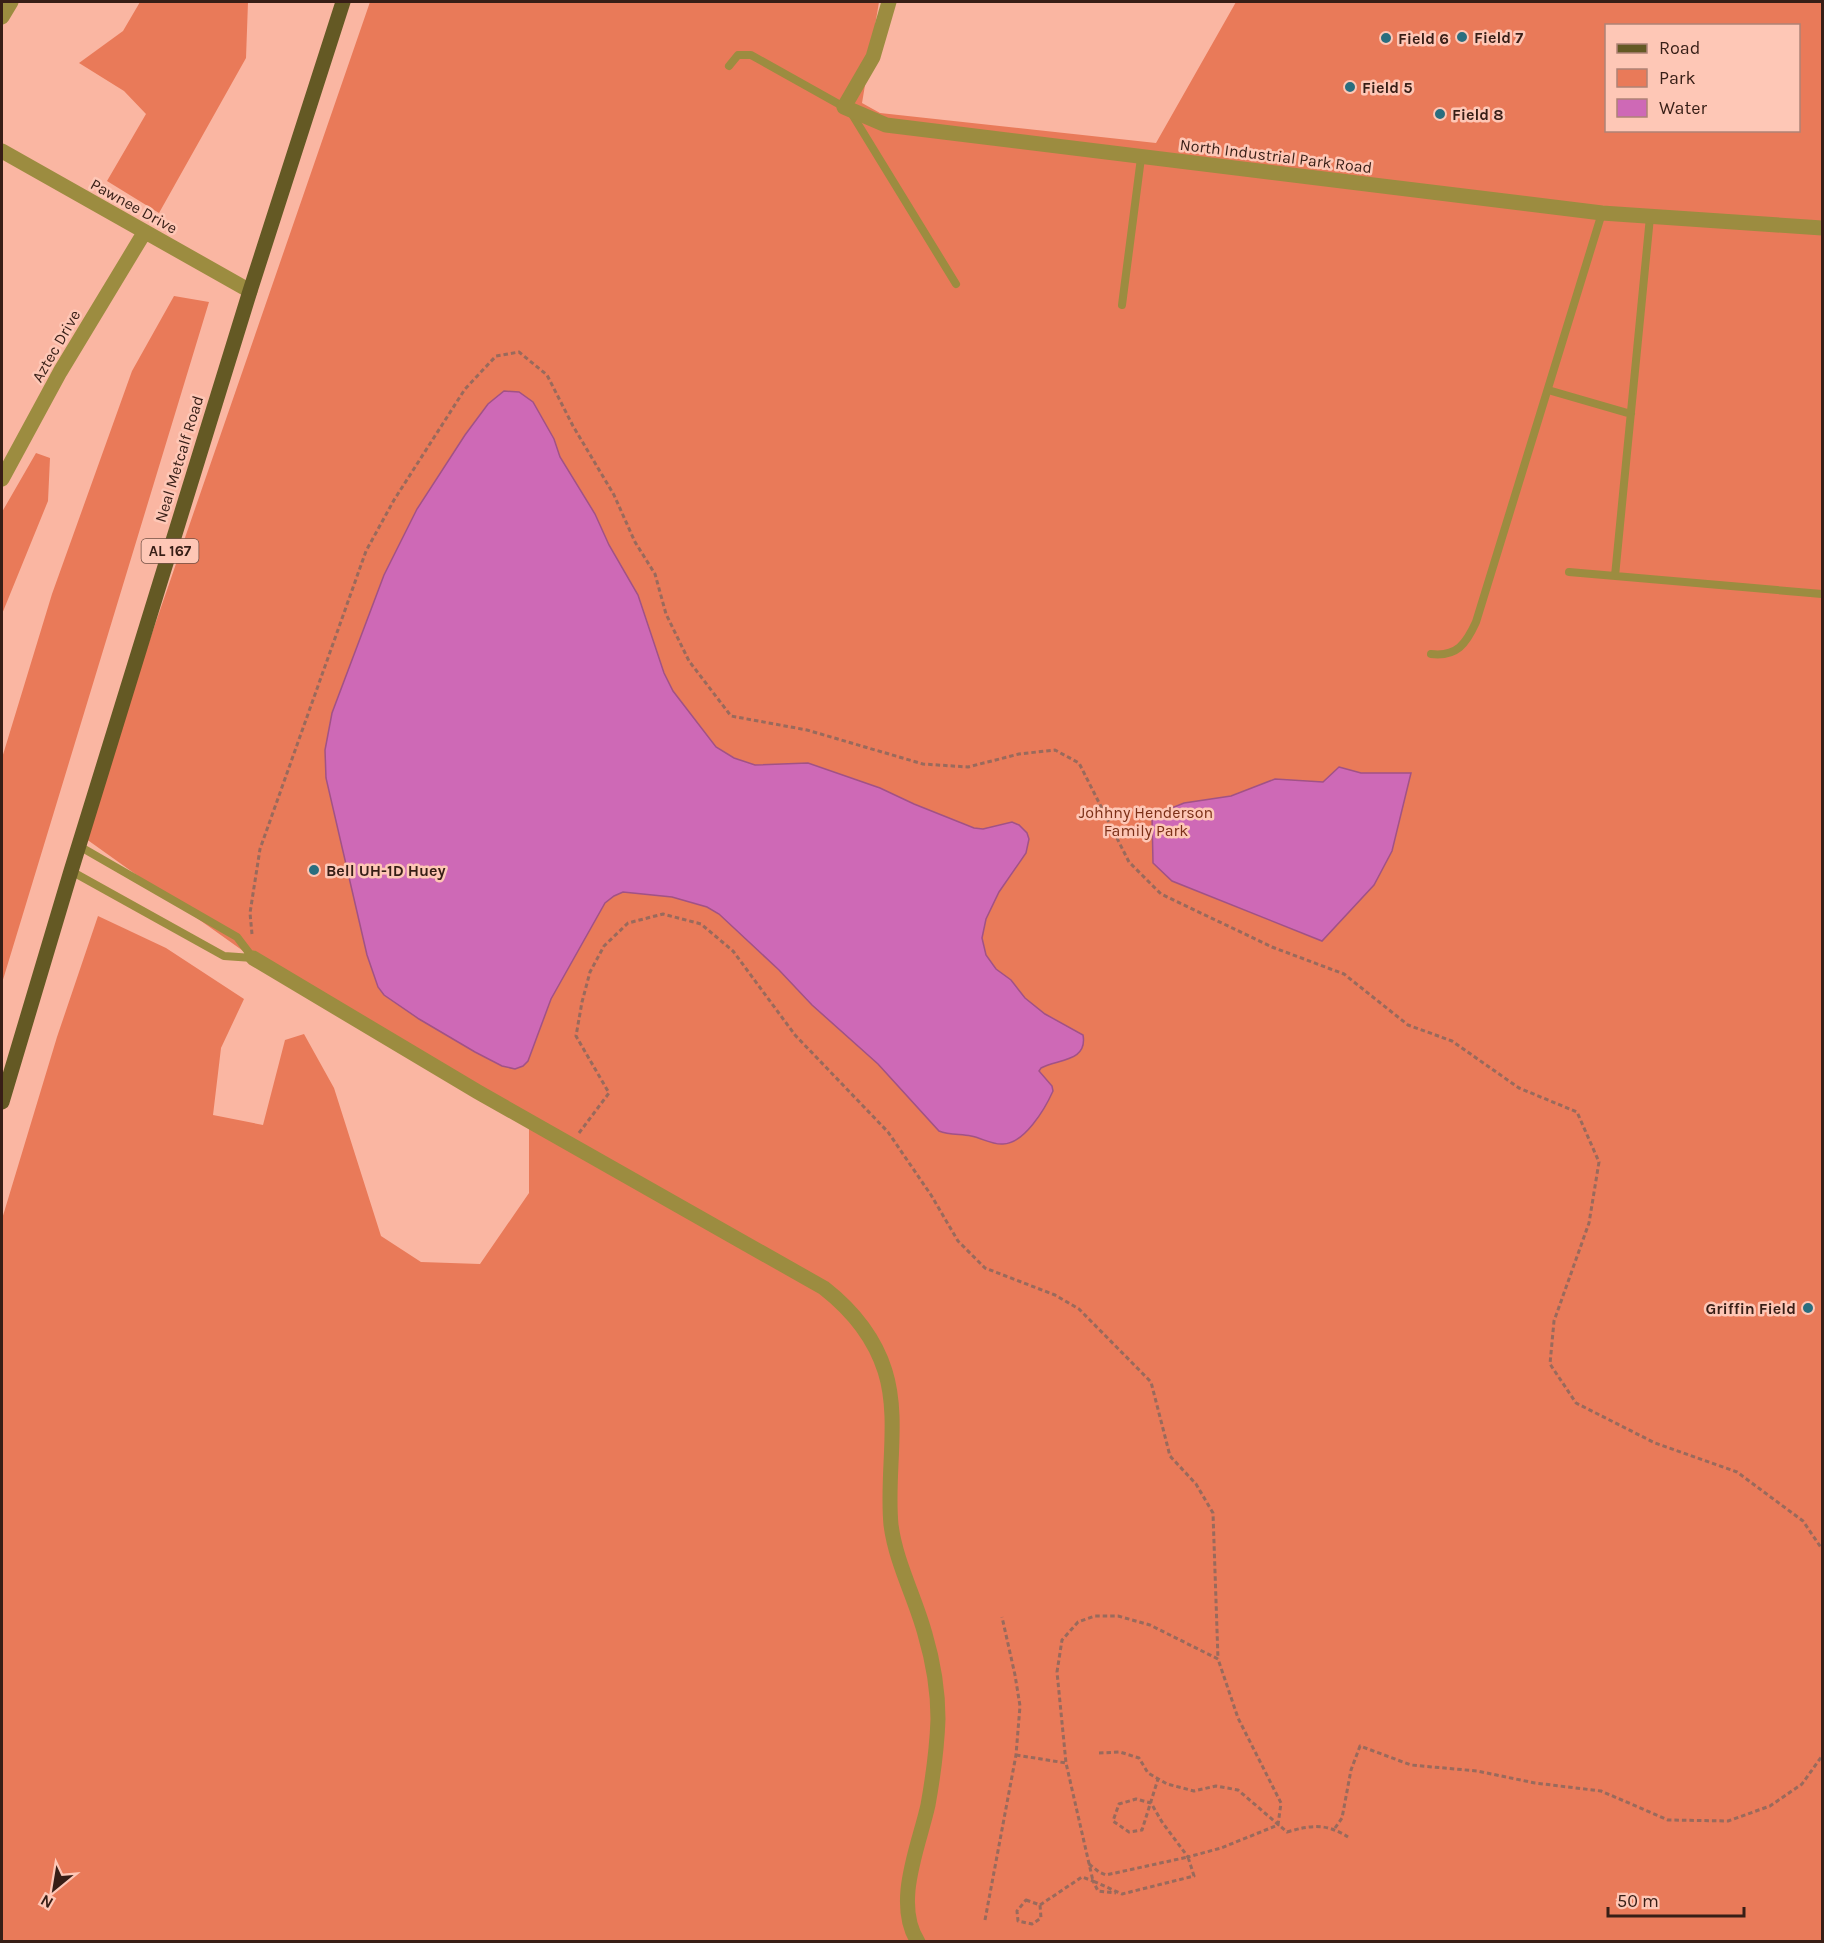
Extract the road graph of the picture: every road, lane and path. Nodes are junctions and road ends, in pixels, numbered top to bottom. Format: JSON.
{"nodes":[{"id":1,"x":11,"y":2,"type":"edge"},
{"id":2,"x":343,"y":2,"type":"edge"},
{"id":3,"x":889,"y":2,"type":"edge"},
{"id":4,"x":2,"y":17,"type":"edge"},
{"id":5,"x":729,"y":66,"type":"dead end"},
{"id":6,"x":846,"y":108,"type":"junction"},
{"id":7,"x":2,"y":151,"type":"edge"},
{"id":8,"x":1141,"y":158,"type":"junction"},
{"id":9,"x":1602,"y":213,"type":"junction"},
{"id":10,"x":1650,"y":217,"type":"junction"},
{"id":11,"x":1822,"y":228,"type":"edge"},
{"id":12,"x":144,"y":233,"type":"junction"},
{"id":13,"x":956,"y":284,"type":"dead end"},
{"id":14,"x":250,"y":291,"type":"junction"},
{"id":15,"x":1122,"y":305,"type":"dead end"},
{"id":16,"x":1548,"y":390,"type":"junction"},
{"id":17,"x":1631,"y":414,"type":"junction"},
{"id":18,"x":3,"y":472,"type":"edge"},
{"id":19,"x":1569,"y":573,"type":"dead end"},
{"id":20,"x":1615,"y":576,"type":"junction"},
{"id":21,"x":1822,"y":594,"type":"edge"},
{"id":22,"x":1431,"y":654,"type":"dead end"},
{"id":23,"x":79,"y":846,"type":"junction"},
{"id":24,"x":70,"y":871,"type":"junction"},
{"id":25,"x":253,"y":958,"type":"junction"},
{"id":26,"x":2,"y":1102,"type":"edge"},
{"id":27,"x":570,"y":1144,"type":"junction"},
{"id":28,"x":1822,"y":1549,"type":"edge"},
{"id":29,"x":1002,"y":1617,"type":"dead end"},
{"id":30,"x":1218,"y":1659,"type":"junction"},
{"id":31,"x":1100,"y":1753,"type":"dead end"},
{"id":32,"x":1016,"y":1755,"type":"junction"},
{"id":33,"x":1822,"y":1756,"type":"edge"},
{"id":34,"x":1066,"y":1763,"type":"junction"},
{"id":35,"x":1158,"y":1779,"type":"junction"},
{"id":36,"x":1151,"y":1803,"type":"junction"},
{"id":37,"x":1278,"y":1825,"type":"junction"},
{"id":38,"x":1335,"y":1828,"type":"junction"},
{"id":39,"x":1348,"y":1837,"type":"dead end"},
{"id":40,"x":1188,"y":1857,"type":"junction"},
{"id":41,"x":1089,"y":1864,"type":"junction"},
{"id":42,"x":1093,"y":1881,"type":"junction"},
{"id":43,"x":1122,"y":1894,"type":"junction"},
{"id":44,"x":1040,"y":1905,"type":"junction"},
{"id":45,"x":985,"y":1920,"type":"dead end"},
{"id":46,"x":918,"y":1941,"type":"edge"}],
"edges":[{"from":1,"to":4,"type":"street"},
{"from":2,"to":14,"type":"main road","name":"Neal Metcalf Road","number":"AL 167"},
{"from":3,"to":6,"type":"street"},
{"from":5,"to":6,"type":"lane"},
{"from":6,"to":8,"type":"street","name":"North Industrial Park Road"},
{"from":6,"to":13,"type":"lane"},
{"from":7,"to":12,"type":"street","name":"Pawnee Drive"},
{"from":8,"to":9,"type":"street","name":"North Industrial Park Road"},
{"from":8,"to":15,"type":"lane"},
{"from":9,"to":10,"type":"street","name":"North Industrial Park Road"},
{"from":9,"to":16,"type":"lane"},
{"from":10,"to":11,"type":"street","name":"North Industrial Park Road"},
{"from":10,"to":17,"type":"lane"},
{"from":12,"to":14,"type":"street","name":"Pawnee Drive"},
{"from":12,"to":18,"type":"street","name":"Aztec Drive"},
{"from":14,"to":23,"type":"main road","name":"Neal Metcalf Road","number":"AL 167"},
{"from":16,"to":17,"type":"lane"},
{"from":16,"to":22,"type":"lane"},
{"from":17,"to":20,"type":"lane"},
{"from":19,"to":20,"type":"lane"},
{"from":20,"to":21,"type":"lane"},
{"from":23,"to":24,"type":"main road","name":"Neal Metcalf Road","number":"AL 167"},
{"from":23,"to":25,"type":"lane"},
{"from":24,"to":25,"type":"lane"},
{"from":24,"to":26,"type":"main road","name":"Neal Metcalf Road","number":"AL 167"},
{"from":25,"to":27,"type":"street"},
{"from":25,"to":28,"type":"path"},
{"from":27,"to":30,"type":"path"},
{"from":27,"to":46,"type":"street"},
{"from":29,"to":32,"type":"path"},
{"from":30,"to":34,"type":"path"},
{"from":30,"to":37,"type":"path"},
{"from":31,"to":35,"type":"path"},
{"from":32,"to":34,"type":"path"},
{"from":32,"to":45,"type":"path"},
{"from":33,"to":38,"type":"path"},
{"from":34,"to":41,"type":"path"},
{"from":35,"to":36,"type":"path"},
{"from":35,"to":37,"type":"path"},
{"from":36,"to":36,"type":"path"},
{"from":36,"to":40,"type":"path"},
{"from":37,"to":38,"type":"path"},
{"from":37,"to":40,"type":"path"},
{"from":38,"to":39,"type":"path"},
{"from":40,"to":41,"type":"path"},
{"from":40,"to":43,"type":"path"},
{"from":41,"to":42,"type":"path"},
{"from":42,"to":43,"type":"path"},
{"from":42,"to":43,"type":"path"},
{"from":42,"to":44,"type":"path"},
{"from":44,"to":44,"type":"path"}]}
